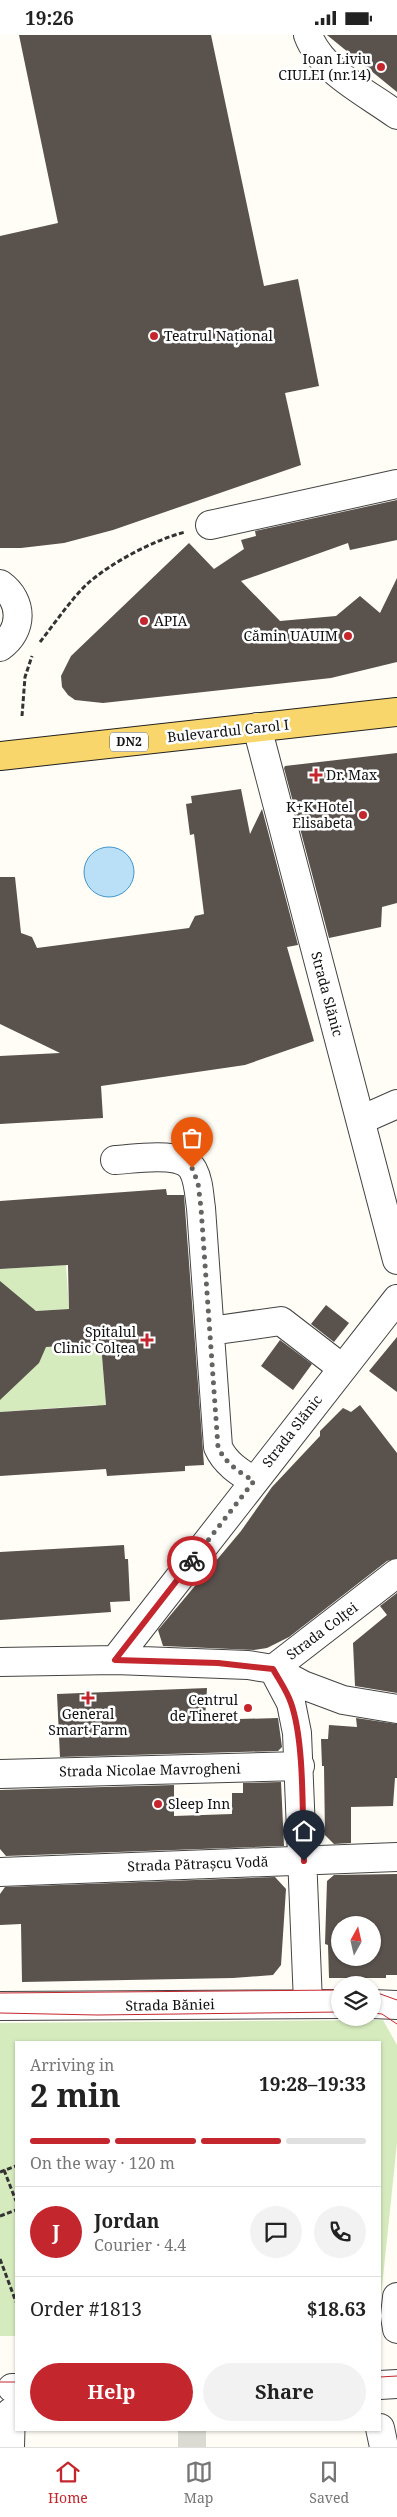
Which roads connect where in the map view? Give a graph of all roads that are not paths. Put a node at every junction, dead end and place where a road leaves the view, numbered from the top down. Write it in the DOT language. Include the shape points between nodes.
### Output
graph roads {
  1 [pos="308,35"];
  2 [pos="397,115"];
  3 [pos="397,484"];
  4 [pos="210,525"];
  5 [pos="0,584"];
  6 [pos="0,647"];
  7 [pos="397,712"];
  8 [pos="257,727"];
  9 [pos="0,756"];
  10 [pos="397,1104"];
  11 [pos="361,1120"];
  12 [pos="115,1160"];
  13 [pos="397,1260"];
  14 [pos="397,1299"];
  15 [pos="210,1331"];
  16 [pos="342,1368"];
  17 [pos="254,1481"];
  18 [pos="397,1573"];
  19 [pos="115,1660"];
  20 [pos="0,1662"];
  21 [pos="273,1669"];
  22 [pos="397,1709"];
  23 [pos="300,1766"];
  24 [pos="0,1774"];
  25 [pos="397,1857"];
  26 [pos="304,1861"];
  27 [pos="0,1871"];
  28 [pos="308,2003"];
  29 [pos="331,2003"];
  30 [pos="0,2006"];
  31 [pos="397,2384"];
  32 [pos="381,2385"];
  33 [pos="13,2396"];
  34 [pos="381,2431"];
  35 [pos="10,2447"];
  36 [pos="384,2447"];
  1 -- 2 [label="street" via="333,69"];
  3 -- 4 [label="street"];
  5 -- 6 [label="street" via="14,599 18,621 14,633"];
  7 -- 8 [label="main road, Bulevardul Carol I / DN2"];
  8 -- 9 [label="main road, Bulevardul Carol I / DN2"];
  8 -- 11 [label="street, Strada Slănic"];
  10 -- 11 [label="street"];
  11 -- 13 [label="street, Strada Slănic"];
  12 -- 15 [label="street" via="172,1157 192,1168 198,1183 201,1208"];
  14 -- 16 [label="street, Strada Slănic"];
  15 -- 16 [label="street" via="281,1321"];
  15 -- 17 [label="street" via="218,1447 235,1469"];
  16 -- 17 [label="street, Strada Slănic"];
  17 -- 19 [label="street, Strada Slănic"];
  18 -- 21 [label="street, Strada Colței"];
  19 -- 20 [label="street, Strada Colței"];
  19 -- 21 [label="street, Strada Colței" via="218,1663"];
  21 -- 22 [label="street" via="330,1696"];
  21 -- 23 [label="street" via="295,1716"];
  23 -- 24 [label="street, Strada Nicolae Mavrogheni"];
  23 -- 26 [label="street"];
  25 -- 26 [label="street, Strada Pătrașcu Vodă"];
  26 -- 27 [label="street, Strada Pătrașcu Vodă"];
  26 -- 28 [label="street"];
  28 -- 29 [label="street, Strada Băniei"];
  28 -- 30 [label="street, Strada Băniei"];
  31 -- 32 [label="street"];
  33 -- 35 [label="street"];
  34 -- 36 [label="street"];
}
